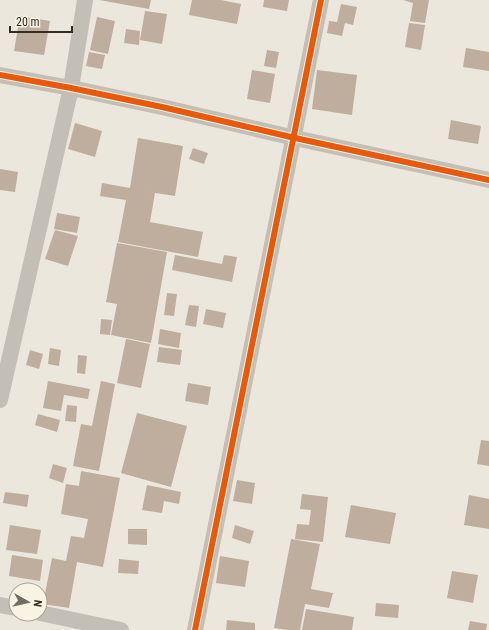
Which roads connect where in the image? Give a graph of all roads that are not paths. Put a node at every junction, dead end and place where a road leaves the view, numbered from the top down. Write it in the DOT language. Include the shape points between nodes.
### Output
graph roads {
  1 [pos="85,0"];
  2 [pos="322,0"];
  3 [pos="0,75"];
  4 [pos="71,88"];
  5 [pos="295,138"];
  6 [pos="489,180"];
  7 [pos="0,400"];
  8 [pos="48,615"];
  9 [pos="121,630"];
  10 [pos="195,630"];
  1 -- 4 [label="street"];
  2 -- 5 [label="street"];
  3 -- 4 [label="street"];
  4 -- 5 [label="street"];
  4 -- 7 [label="street"];
  5 -- 6 [label="street"];
  5 -- 10 [label="street"];
  8 -- 9 [label="street"];
}
